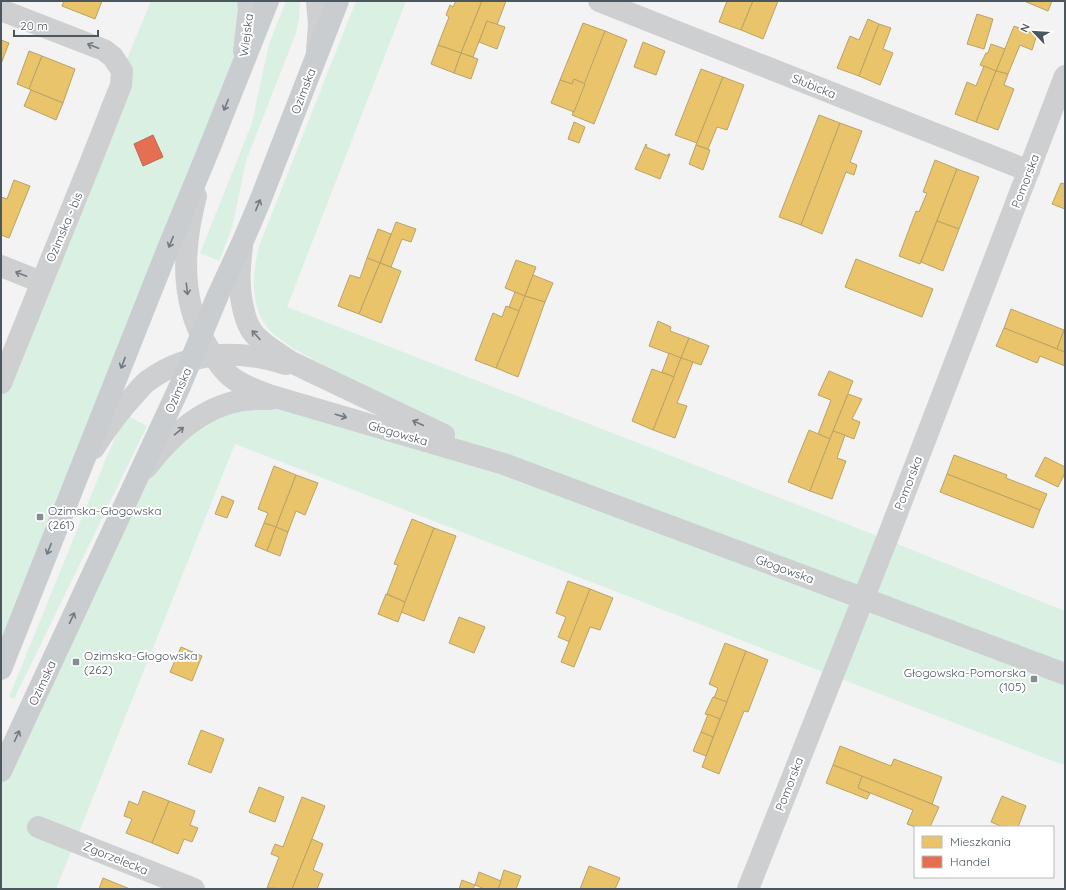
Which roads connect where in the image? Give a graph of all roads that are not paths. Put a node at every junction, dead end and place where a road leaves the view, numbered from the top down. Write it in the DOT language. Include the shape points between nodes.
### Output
graph roads {
  1 [pos="248,1"];
  2 [pos="268,1"];
  3 [pos="317,1"];
  4 [pos="338,1"];
  5 [pos="599,1"];
  6 [pos="1,10"];
  7 [pos="317,54"];
  8 [pos="241,69"];
  9 [pos="1065,76"];
  10 [pos="217,128"];
  11 [pos="1029,171"];
  12 [pos="244,241"];
  13 [pos="1,266"];
  14 [pos="41,282"];
  15 [pos="201,336"];
  16 [pos="213,356"];
  17 [pos="192,360"];
  18 [pos="330,380"];
  19 [pos="1,383"];
  20 [pos="292,402"];
  21 [pos="504,464"];
  22 [pos="79,474"];
  23 [pos="135,482"];
  24 [pos="863,598"];
  25 [pos="1,669"];
  26 [pos="1065,674"];
  27 [pos="1,771"];
  28 [pos="38,827"];
  29 [pos="194,889"];
  30 [pos="748,889"];
  1 -- 8 [label="street, Wiejska" via="248,26"];
  2 -- 8 [label="main road"];
  3 -- 7 [label="street"];
  4 -- 7 [label="main road, Ozimska"];
  5 -- 11 [label="street, Słubicka"];
  14 -- 6 [label="street, Ozimska - bis, one-way" via="121,85 122,71 113,57 104,50"];
  12 -- 7 [label="main road, Ozimska, one-way"];
  8 -- 10 [label="main road, one-way"];
  9 -- 11 [label="street, Pomorska"];
  10 -- 15 [label="street, one-way" via="193,208 185,258 189,302"];
  10 -- 22 [label="main road, one-way"];
  11 -- 24 [label="street, Pomorska"];
  12 -- 15 [label="main road, Ozimska"];
  18 -- 12 [label="street, Głogowska, one-way" via="274,351 249,327 238,279"];
  14 -- 13 [label="street, one-way"];
  14 -- 19 [label="street, Ozimska - bis"];
  15 -- 16 [label="street"];
  15 -- 17 [label="main road, Ozimska"];
  16 -- 17 [label="street"];
  16 -- 18 [label="street, Głogowska" via="230,354 280,362"];
  16 -- 20 [label="street, Głogowska" via="230,376 240,383"];
  17 -- 22 [label="street" via="166,369 148,380 110,424"];
  17 -- 23 [label="main road, Ozimska"];
  21 -- 18 [label="street, Głogowska, one-way"];
  20 -- 21 [label="street, Głogowska, one-way"];
  23 -- 20 [label="street, Głogowska, one-way" via="170,439 192,421 217,407 267,398"];
  21 -- 24 [label="street, Głogowska"];
  22 -- 25 [label="main road, one-way"];
  27 -- 23 [label="main road, Ozimska, one-way"];
  24 -- 26 [label="street, Głogowska"];
  24 -- 30 [label="street, Pomorska"];
  28 -- 29 [label="street, Zgorzelecka"];
}
